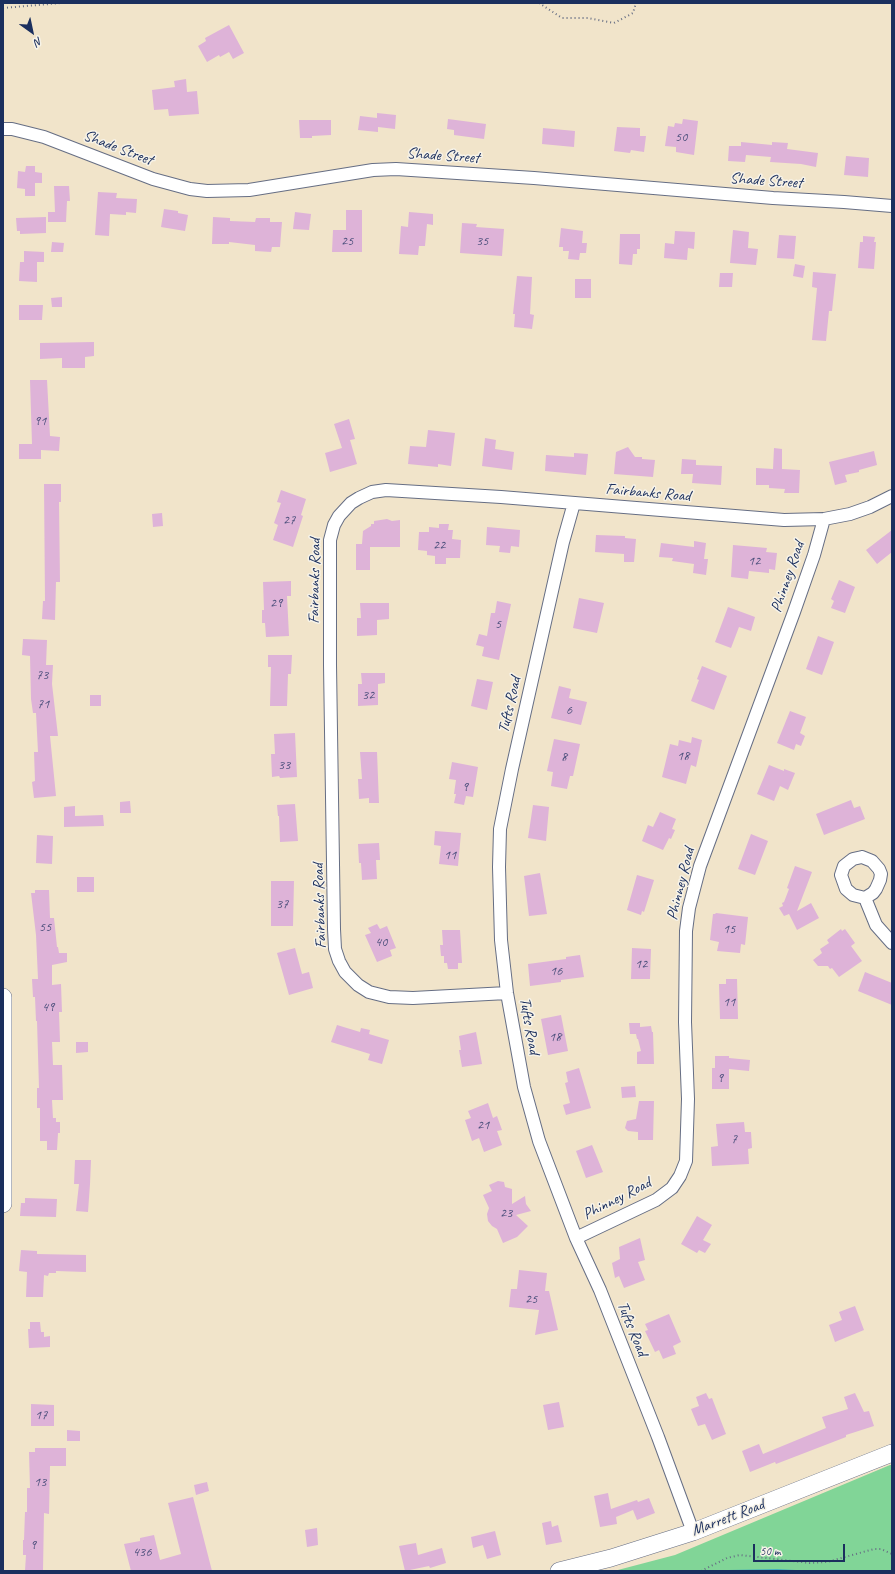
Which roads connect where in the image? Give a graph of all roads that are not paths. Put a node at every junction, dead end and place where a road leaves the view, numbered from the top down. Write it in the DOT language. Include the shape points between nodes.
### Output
graph roads {
  1 [pos="3,129"];
  2 [pos="892,206"];
  3 [pos="892,496"];
  4 [pos="574,503"];
  5 [pos="824,520"];
  6 [pos="865,898"];
  7 [pos="892,943"];
  8 [pos="507,993"];
  9 [pos="3,997"];
  10 [pos="3,1128"];
  11 [pos="3,1204"];
  12 [pos="576,1238"];
  13 [pos="892,1453"];
  14 [pos="693,1532"];
  15 [pos="559,1571"];
  1 -- 2 [label="street, Shade Street" via="44,137 153,179 207,191 250,190 396,168"];
  3 -- 5 [label="street, Fairbanks Road" via="870,507"];
  4 -- 5 [label="street, Fairbanks Road" via="762,518"];
  4 -- 8 [label="street, Tufts Road" via="563,542 500,829 501,940"];
  4 -- 8 [label="street, Fairbanks Road" via="418,491 379,491 351,503 334,525 330,540 334,929 335,949 339,961 345,972 358,985 369,992 389,997"];
  5 -- 12 [label="street, Phinney Road" via="799,597 700,866 689,908 686,931 686,1161 672,1188 656,1200"];
  6 -- 7 [label="street" via="876,925"];
  8 -- 12 [label="street, Tufts Road" via="532,1119"];
  9 -- 10 [label="main road"];
  10 -- 11 [label="main road"];
  12 -- 14 [label="street, Tufts Road" via="600,1290"];
  13 -- 14 [label="main road, Marrett Road"];
  14 -- 15 [label="main road, Marrett Road" via="611,1558"];
}
